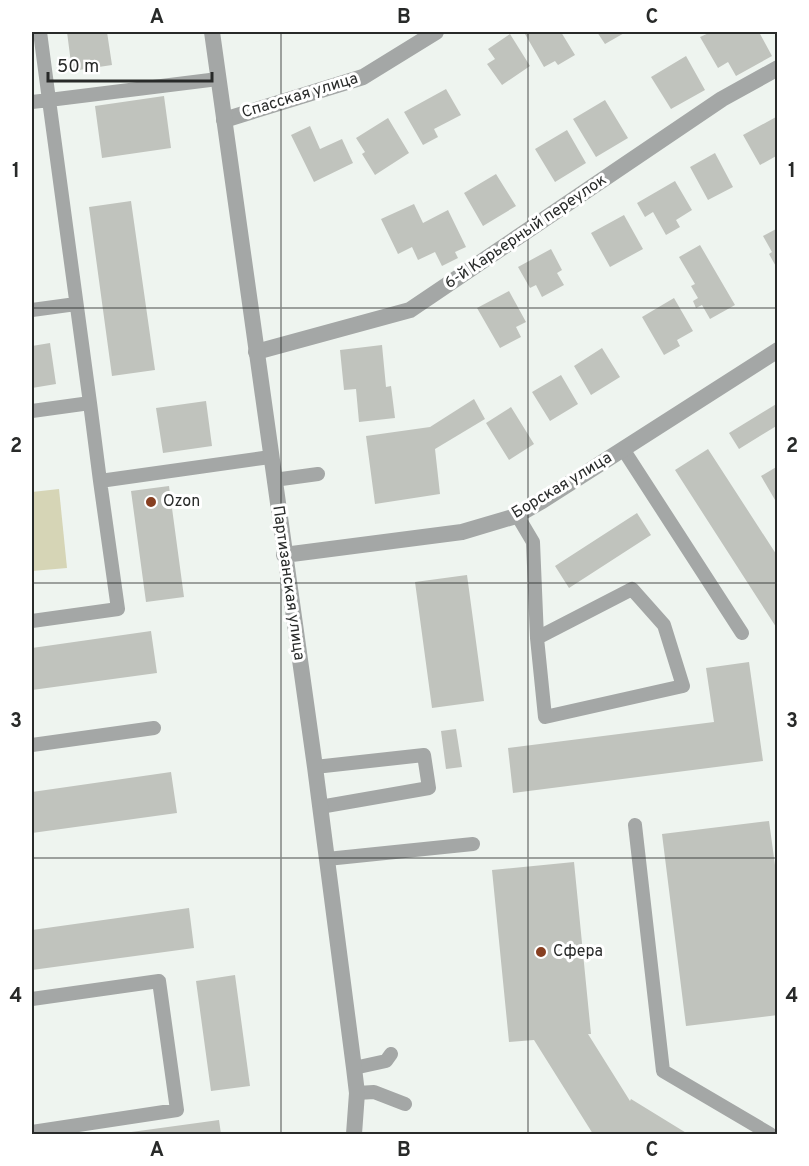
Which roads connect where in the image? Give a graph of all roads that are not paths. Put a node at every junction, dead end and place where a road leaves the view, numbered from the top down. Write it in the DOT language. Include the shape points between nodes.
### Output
graph roads {
  1 [pos="40,32"];
  2 [pos="212,32"];
  3 [pos="436,32"];
  4 [pos="777,68"];
  5 [pos="218,79"];
  6 [pos="49,100"];
  7 [pos="32,102"];
  8 [pos="224,120"];
  9 [pos="76,304"];
  10 [pos="32,310"];
  11 [pos="777,350"];
  12 [pos="256,352"];
  13 [pos="90,403"];
  14 [pos="32,411"];
  15 [pos="623,450"];
  16 [pos="270,457"];
  17 [pos="318,474"];
  18 [pos="274,480"];
  19 [pos="100,481"];
  20 [pos="517,515"];
  21 [pos="284,555"];
  22 [pos="32,621"];
  23 [pos="742,633"];
  24 [pos="537,638"];
  25 [pos="154,728"];
  26 [pos="32,746"];
  27 [pos="315,767"];
  28 [pos="320,807"];
  29 [pos="635,825"];
  30 [pos="473,844"];
  31 [pos="327,860"];
  32 [pos="32,999"];
  33 [pos="391,1054"];
  34 [pos="354,1068"];
  35 [pos="357,1093"];
  36 [pos="405,1104"];
  37 [pos="32,1131"];
  38 [pos="354,1134"];
  39 [pos="770,1134"];
  1 -- 6 [label="lane"];
  2 -- 5 [label="street, Партизанская улица"];
  3 -- 8 [label="street, Спасская улица" via="363,78"];
  4 -- 12 [label="street, 6-й Карьерный переулок" via="722,99 410,310"];
  5 -- 6 [label="lane"];
  5 -- 8 [label="street, Партизанская улица"];
  6 -- 7 [label="lane"];
  6 -- 9 [label="lane"];
  8 -- 12 [label="street, Партизанская улица"];
  9 -- 10 [label="lane"];
  9 -- 13 [label="lane"];
  11 -- 15 [label="street, Борская улица"];
  12 -- 16 [label="street, Партизанская улица"];
  13 -- 14 [label="lane"];
  13 -- 19 [label="lane"];
  15 -- 20 [label="street, Борская улица"];
  15 -- 23 [label="lane"];
  16 -- 18 [label="street, Партизанская улица"];
  16 -- 19 [label="lane"];
  17 -- 18 [label="lane"];
  18 -- 21 [label="street, Партизанская улица"];
  19 -- 22 [label="lane" via="118,609"];
  20 -- 21 [label="street, Борская улица" via="437,536"];
  20 -- 24 [label="lane" via="533,542"];
  21 -- 27 [label="street, Партизанская улица"];
  24 -- 24 [label="lane" via="545,717 683,686 664,625 632,588"];
  25 -- 26 [label="lane"];
  27 -- 28 [label="street, Партизанская улица"];
  27 -- 28 [label="lane" via="424,755 429,788"];
  28 -- 31 [label="street, Партизанская улица"];
  29 -- 39 [label="lane" via="663,1071"];
  30 -- 31 [label="lane"];
  31 -- 34 [label="street, Партизанская улица"];
  32 -- 37 [label="lane" via="159,981 177,1110"];
  33 -- 34 [label="lane" via="386,1061"];
  34 -- 35 [label="street, Партизанская улица"];
  35 -- 36 [label="lane" via="374,1092"];
  35 -- 38 [label="street, Партизанская улица"];
}
